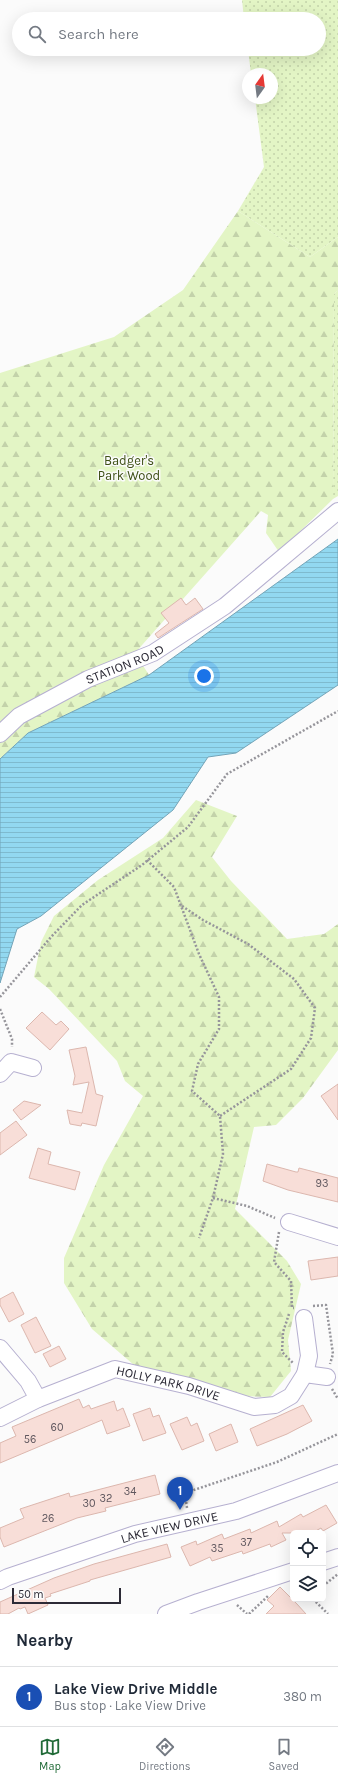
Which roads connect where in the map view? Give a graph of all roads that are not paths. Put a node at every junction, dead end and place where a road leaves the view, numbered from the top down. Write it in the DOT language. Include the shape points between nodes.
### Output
graph roads {
  1 [pos="338,511"];
  2 [pos="0,734"];
  3 [pos="33,1068"];
  4 [pos="0,1074"];
  5 [pos="285,1221"];
  6 [pos="338,1237"];
  7 [pos="302,1313"];
  8 [pos="0,1348"];
  9 [pos="305,1374"];
  10 [pos="327,1377"];
  11 [pos="38,1399"];
  12 [pos="0,1418"];
  13 [pos="338,1473"];
  14 [pos="338,1557"];
  15 [pos="326,1561"];
  16 [pos="290,1572"];
  17 [pos="0,1581"];
  18 [pos="166,1614"];
  1 -- 2 [label="street, STATION ROAD" via="225,606 153,653 88,680 19,716"];
  3 -- 4 [label="street" via="11,1062"];
  5 -- 6 [label="street"];
  7 -- 9 [label="street, HOLLY PARK DRIVE" via="309,1356"];
  8 -- 11 [label="street" via="28,1381"];
  9 -- 10 [label="street"];
  9 -- 11 [label="street, HOLLY PARK DRIVE" via="291,1396 275,1405 254,1407 189,1386 115,1369"];
  11 -- 12 [label="street, HOLLY PARK DRIVE"];
  13 -- 17 [label="street, LAKE VIEW DRIVE" via="236,1511 135,1534"];
  14 -- 15 [label="street"];
  16 -- 18 [label="street"];
}
